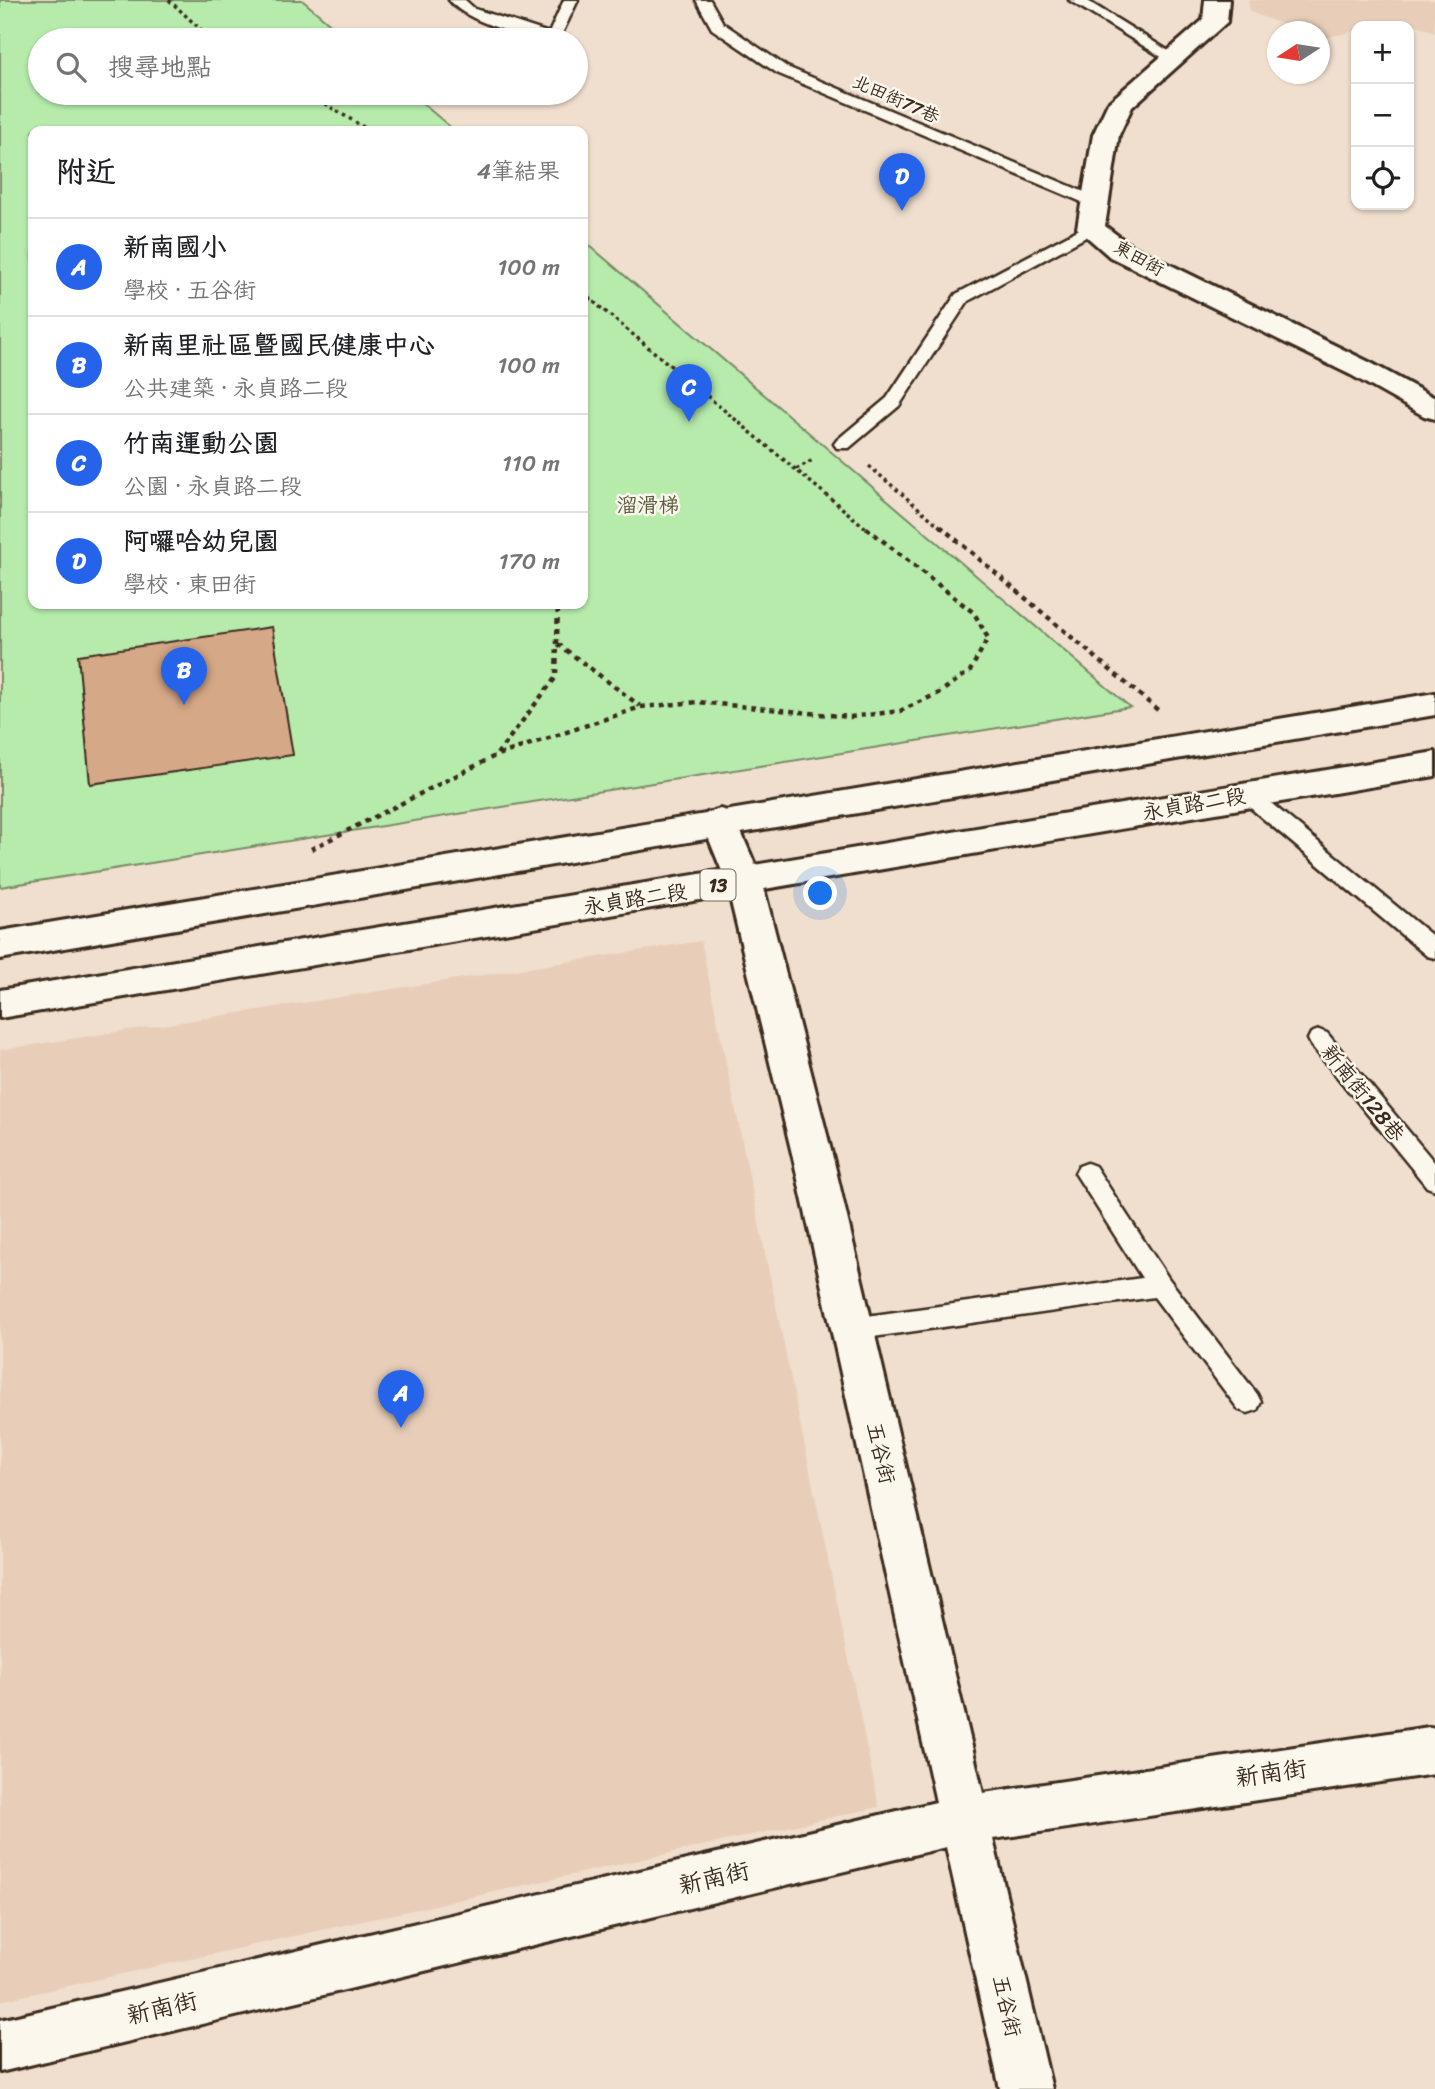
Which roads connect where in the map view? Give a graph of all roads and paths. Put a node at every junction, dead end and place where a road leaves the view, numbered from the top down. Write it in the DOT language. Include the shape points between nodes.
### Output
graph roads {
  1 [pos="169,0"];
  2 [pos="456,0"];
  3 [pos="571,0"];
  4 [pos="704,0"];
  5 [pos="1076,0"];
  6 [pos="1217,0"];
  7 [pos="199,28"];
  8 [pos="519,28"];
  9 [pos="558,28"];
  10 [pos="1173,58"];
  11 [pos="327,105"];
  12 [pos="362,126"];
  13 [pos="1093,215"];
  14 [pos="588,297"];
  15 [pos="1435,410"];
  16 [pos="843,444"];
  17 [pos="558,609"];
  18 [pos="558,644"];
  19 [pos="1435,704"];
  20 [pos="641,707"];
  21 [pos="1219,740"];
  22 [pos="495,756"];
  23 [pos="1435,764"];
  24 [pos="1248,795"];
  25 [pos="720,822"];
  26 [pos="300,854"];
  27 [pos="744,881"];
  28 [pos="0,945"];
  29 [pos="1435,950"];
  30 [pos="0,1004"];
  31 [pos="1319,1039"];
  32 [pos="1087,1174"];
  33 [pos="1435,1180"];
  34 [pos="1160,1286"];
  35 [pos="852,1329"];
  36 [pos="1248,1402"];
  37 [pos="1435,1751"];
  38 [pos="965,1819"];
  39 [pos="0,2046"];
  40 [pos="1026,2089"];
  1 -- 7 [label="path"];
  2 -- 8 [label="lane" via="470,12"];
  3 -- 9 [label="lane"];
  4 -- 13 [label="lane, 北田街77巷" via="717,26 782,70"];
  5 -- 10 [label="lane"];
  6 -- 10 [label="street" via="1215,22"];
  10 -- 13 [label="street" via="1121,103 1106,135"];
  11 -- 12 [label="path"];
  13 -- 15 [label="street, 東田街" via="1120,251"];
  13 -- 16 [label="lane" via="962,298 893,402"];
  14 -- 20 [label="path" via="974,613 988,638 970,671 939,693 900,710 850,717 698,702"];
  16 -- 21 [label="path" via="1170,720"];
  17 -- 18 [label="path"];
  18 -- 20 [label="path"];
  18 -- 22 [label="path" via="556,677"];
  19 -- 21 [label="street"];
  20 -- 22 [label="path"];
  21 -- 24 [label="street"];
  21 -- 25 [label="street"];
  22 -- 26 [label="path"];
  23 -- 24 [label="street, 永貞路二段 / 13"];
  24 -- 27 [label="street, 永貞路二段 / 13"];
  24 -- 29 [label="lane"];
  25 -- 27 [label="street, 五谷街"];
  25 -- 28 [label="street"];
  27 -- 30 [label="street, 永貞路二段 / 13"];
  27 -- 35 [label="street, 五谷街"];
  31 -- 33 [label="lane, 新南街128巷"];
  32 -- 34 [label="lane"];
  34 -- 35 [label="lane"];
  34 -- 36 [label="lane"];
  35 -- 38 [label="street, 五谷街"];
  37 -- 38 [label="street, 新南街"];
  38 -- 39 [label="street, 新南街"];
  38 -- 40 [label="street, 五谷街"];
}
